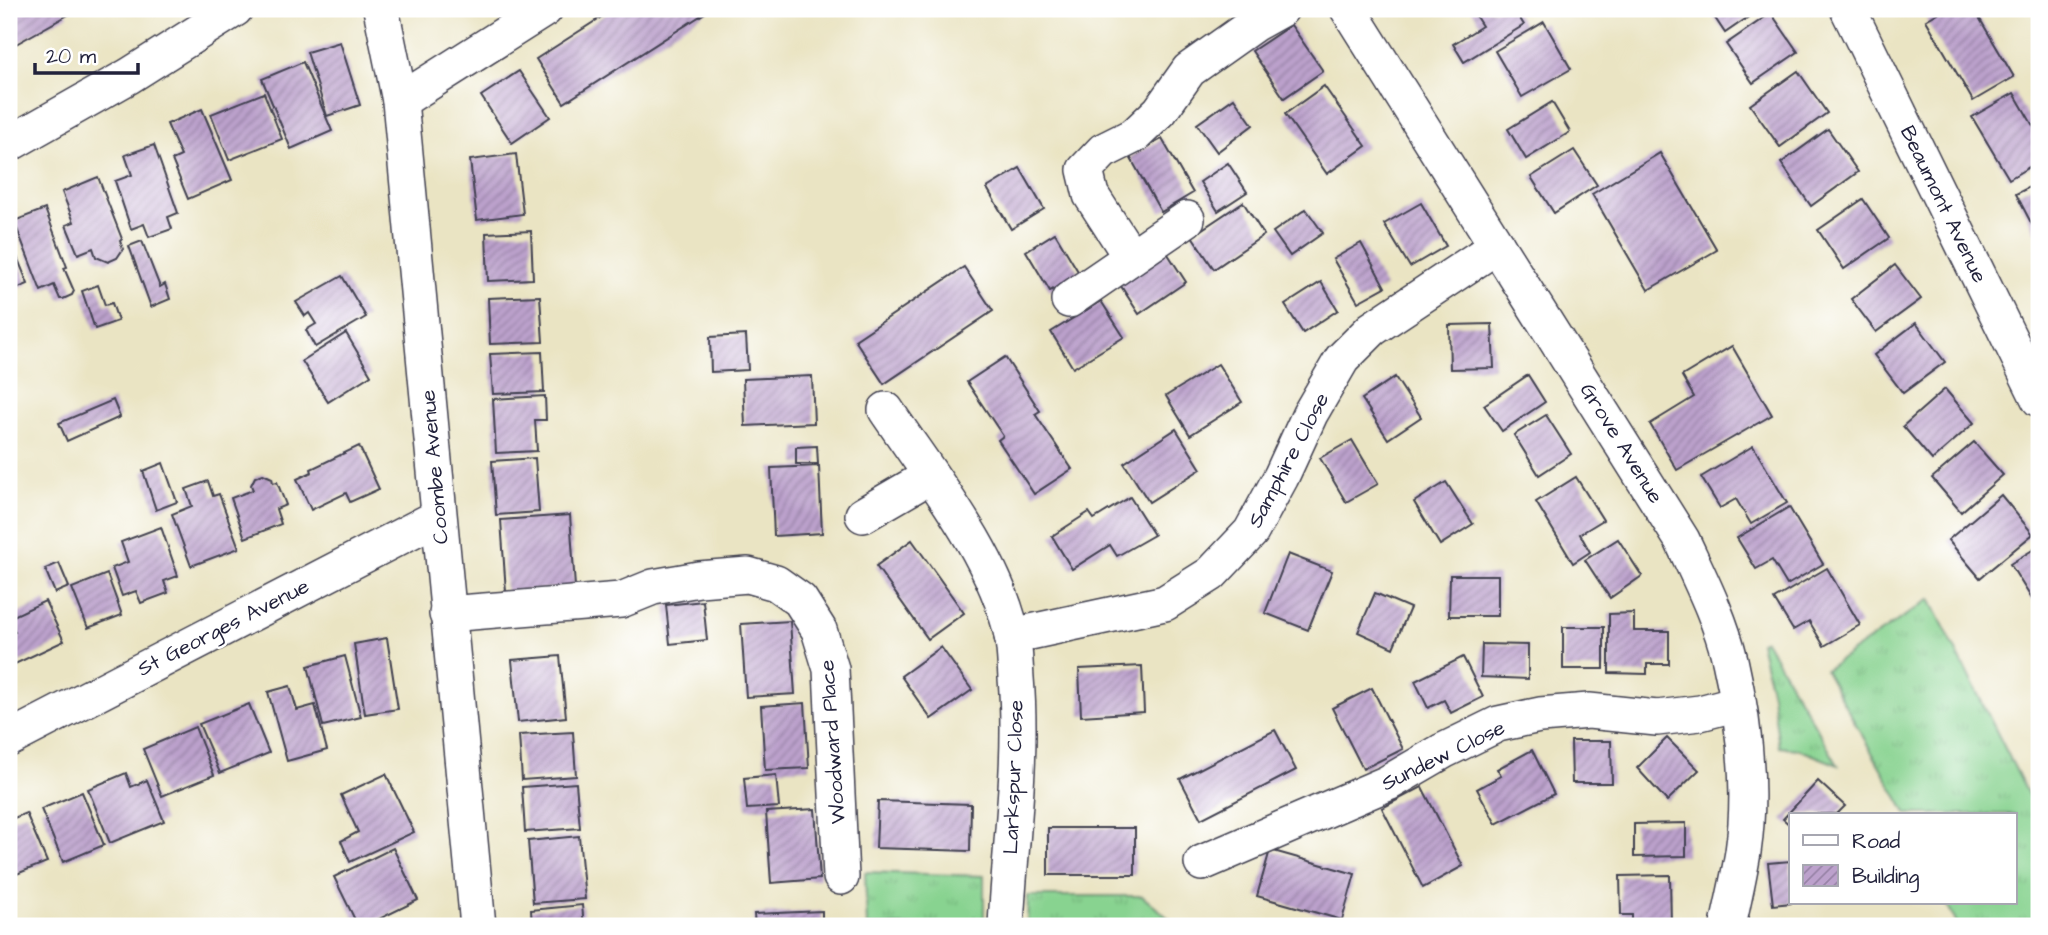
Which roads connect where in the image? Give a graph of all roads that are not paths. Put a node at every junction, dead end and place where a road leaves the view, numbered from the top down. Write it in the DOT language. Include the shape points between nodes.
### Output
graph roads {
  1 [pos="235,9"];
  2 [pos="381,9"];
  3 [pos="545,9"];
  4 [pos="1281,9"];
  5 [pos="1348,9"];
  6 [pos="1848,9"];
  7 [pos="400,102"];
  8 [pos="9,144"];
  9 [pos="1187,219"];
  10 [pos="1497,246"];
  11 [pos="1131,257"];
  12 [pos="1069,300"];
  13 [pos="2039,399"];
  14 [pos="886,410"];
  15 [pos="930,475"];
  16 [pos="863,515"];
  17 [pos="438,517"];
  18 [pos="447,614"];
  19 [pos="1012,636"];
  20 [pos="1738,703"];
  21 [pos="9,739"];
  22 [pos="1202,863"];
  23 [pos="841,877"];
  24 [pos="478,926"];
  25 [pos="1006,926"];
  26 [pos="1728,926"];
  1 -- 8 [label="street"];
  2 -- 7 [label="street, Coombe Avenue"];
  3 -- 7 [label="street"];
  4 -- 11 [label="street" via="1189,70 1160,111 1085,170 1091,195"];
  5 -- 10 [label="street, Grove Avenue"];
  6 -- 13 [label="street, Beaumont Avenue"];
  7 -- 17 [label="street, Coombe Avenue"];
  9 -- 11 [label="street"];
  10 -- 19 [label="street, Samphire Close" via="1372,329 1342,359 1251,532 1211,574 1165,603"];
  10 -- 20 [label="street, Grove Avenue" via="1682,540 1715,613"];
  11 -- 12 [label="street"];
  14 -- 15 [label="street, Larkspur Close"];
  15 -- 16 [label="street"];
  15 -- 19 [label="street, Larkspur Close" via="978,549"];
  17 -- 18 [label="street, Coombe Avenue"];
  17 -- 21 [label="street, St Georges Avenue"];
  18 -- 23 [label="street, Woodward Place" via="621,600 653,587 711,578 748,575 775,583 800,600 819,630 831,669"];
  18 -- 24 [label="street, Coombe Avenue"];
  19 -- 25 [label="street, Larkspur Close" via="1019,713"];
  20 -- 22 [label="street, Sundew Close" via="1657,718 1589,711 1498,724 1388,783"];
  20 -- 26 [label="street, Grove Avenue" via="1747,800 1743,851"];
}
